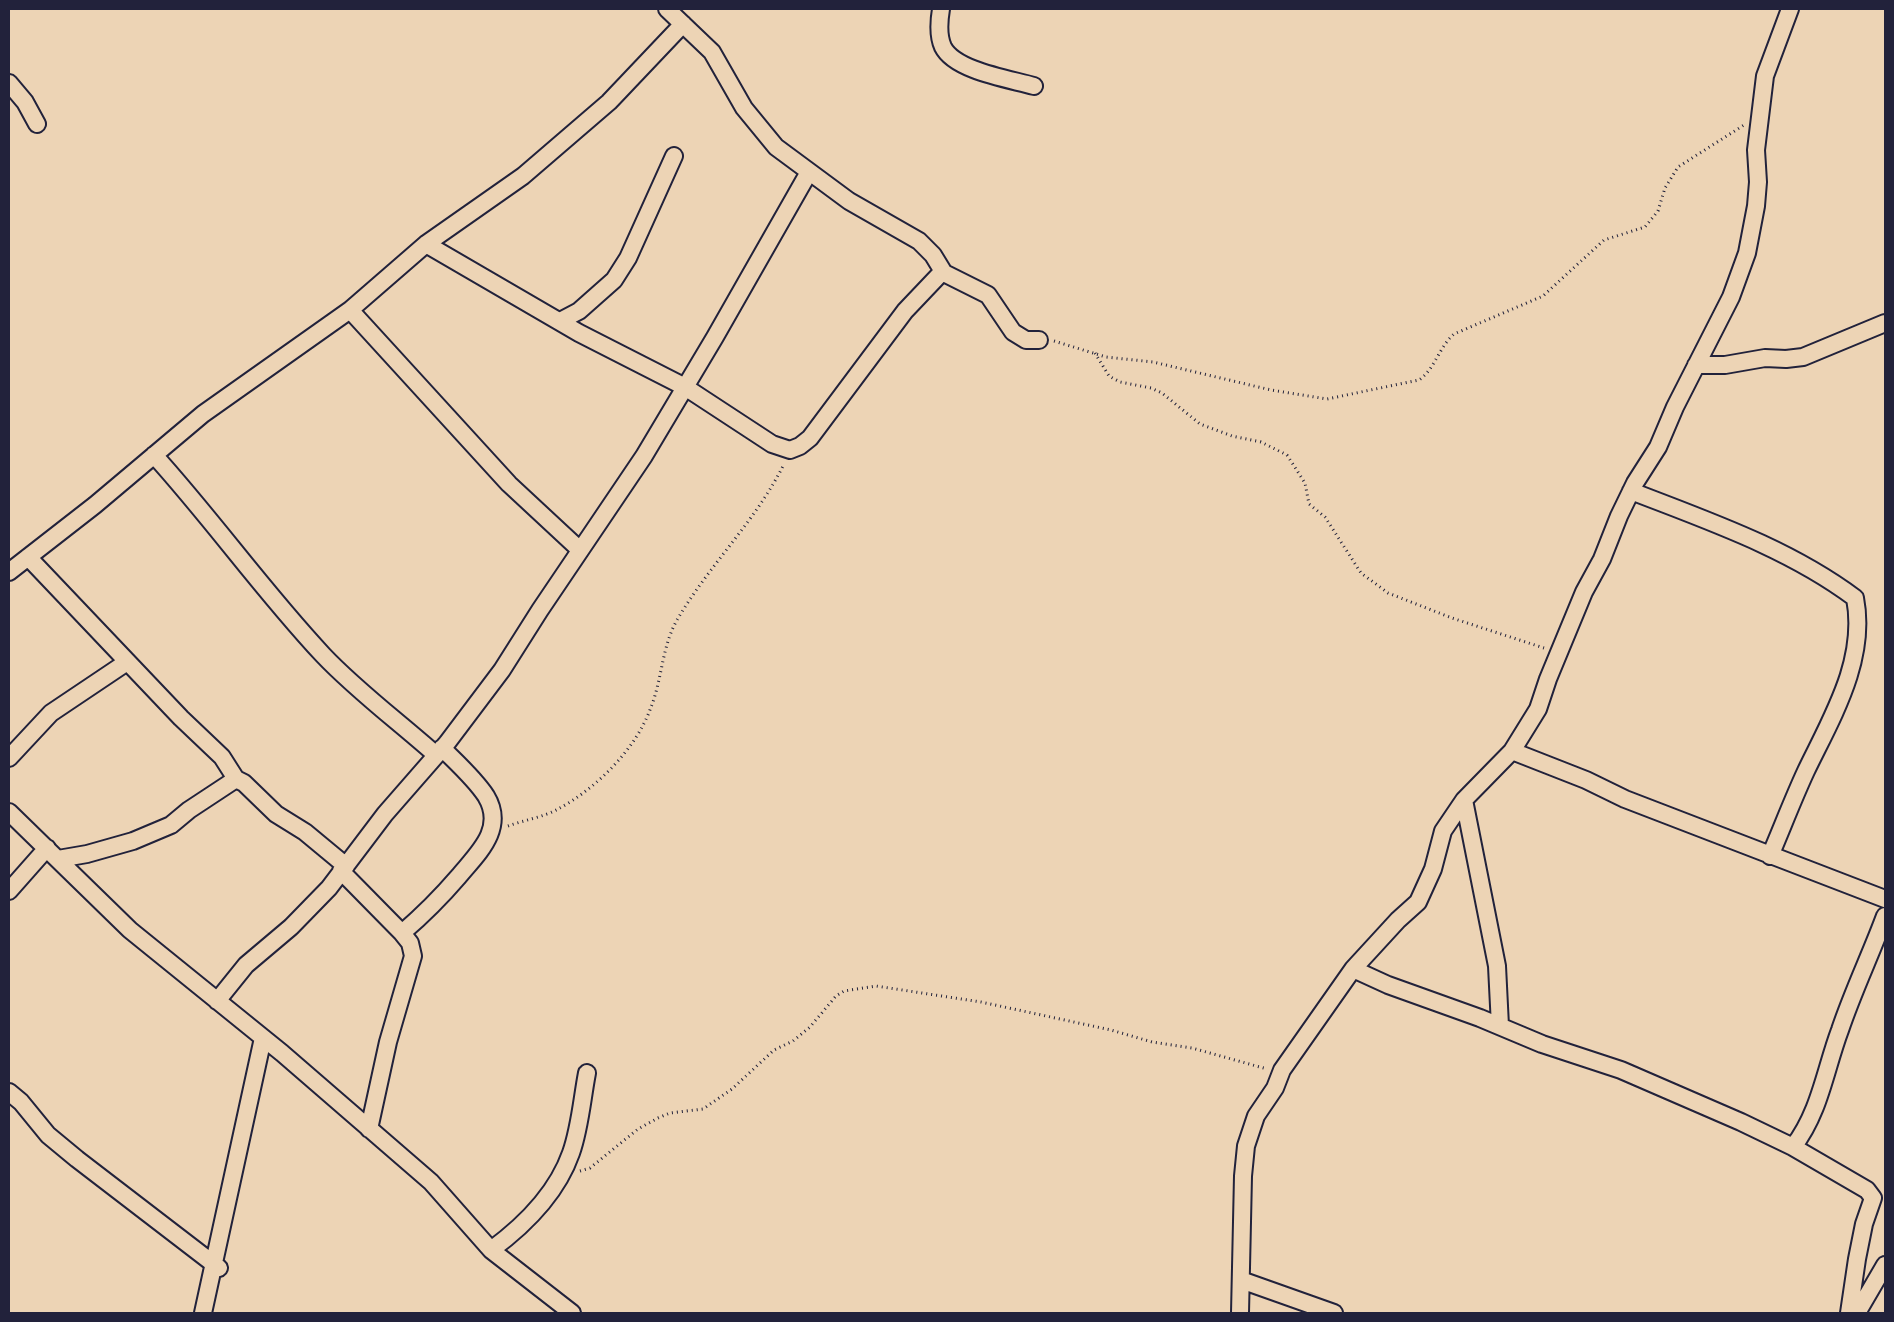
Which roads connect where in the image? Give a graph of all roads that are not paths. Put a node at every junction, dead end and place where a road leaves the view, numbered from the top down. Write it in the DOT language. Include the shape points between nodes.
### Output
graph roads {
  1 [pos="667,9"];
  2 [pos="941,9"];
  3 [pos="1790,9"];
  4 [pos="683,24"];
  5 [pos="9,82"];
  6 [pos="1034,86"];
  7 [pos="37,124"];
  8 [pos="674,156"];
  9 [pos="809,172"];
  10 [pos="426,244"];
  11 [pos="943,271"];
  12 [pos="350,310"];
  13 [pos="560,321"];
  14 [pos="1885,323"];
  15 [pos="1039,340"];
  16 [pos="1696,365"];
  17 [pos="685,387"];
  18 [pos="154,455"];
  19 [pos="1631,491"];
  20 [pos="580,550"];
  21 [pos="28,557"];
  22 [pos="9,572"];
  23 [pos="127,662"];
  24 [pos="1512,751"];
  25 [pos="439,752"];
  26 [pos="9,758"];
  27 [pos="236,780"];
  28 [pos="1464,800"];
  29 [pos="9,812"];
  30 [pos="52,853"];
  31 [pos="1770,856"];
  32 [pos="344,869"];
  33 [pos="9,891"];
  34 [pos="1885,899"];
  35 [pos="1885,916"];
  36 [pos="402,933"];
  37 [pos="1353,969"];
  38 [pos="217,1001"];
  39 [pos="1500,1026"];
  40 [pos="263,1038"];
  41 [pos="587,1073"];
  42 [pos="9,1092"];
  43 [pos="369,1129"];
  44 [pos="1794,1147"];
  45 [pos="492,1250"];
  46 [pos="1885,1265"];
  47 [pos="217,1267"];
  48 [pos="1241,1280"];
  49 [pos="203,1313"];
  50 [pos="572,1313"];
  51 [pos="1240,1313"];
  52 [pos="1334,1313"];
  53 [pos="1849,1313"];
  54 [pos="1857,1313"];
  1 -- 4 [label="street"];
  2 -- 6 [label="street" via="939,25 943,46 953,60"];
  3 -- 16 [label="street" via="1765,76 1756,150 1756,206 1747,253 1731,297"];
  4 -- 9 [label="street" via="712,52 744,108 776,147"];
  4 -- 10 [label="street" via="578,131 523,176"];
  5 -- 7 [label="street"];
  8 -- 13 [label="street" via="628,258 614,280 580,311"];
  9 -- 11 [label="street" via="849,201 919,241"];
  9 -- 17 [label="street"];
  10 -- 12 [label="street"];
  10 -- 13 [label="street"];
  11 -- 15 [label="street" via="952,279 988,295 1014,332 1026,340"];
  11 -- 17 [label="street" via="900,318 810,438 800,446 790,450 772,444"];
  12 -- 18 [label="street" via="203,414"];
  12 -- 20 [label="street" via="510,484"];
  13 -- 17 [label="street"];
  14 -- 16 [label="street" via="1803,357"];
  16 -- 19 [label="street" via="1658,447"];
  17 -- 20 [label="street" via="644,456"];
  18 -- 21 [label="street"];
  18 -- 25 [label="street" via="324,656"];
  19 -- 24 [label="street" via="1584,592 1538,709"];
  19 -- 31 [label="street" via="1777,550 1855,598 1857,643 1845,689"];
  20 -- 25 [label="street" via="502,670"];
  21 -- 22 [label="street"];
  21 -- 23 [label="street"];
  23 -- 26 [label="street" via="51,713"];
  23 -- 27 [label="street" via="222,757"];
  24 -- 28 [label="street"];
  24 -- 31 [label="street"];
  25 -- 32 [label="street" via="385,814"];
  25 -- 36 [label="street" via="487,797 492,815 491,831 483,850 439,900"];
  27 -- 30 [label="street" via="171,825 133,841 87,854"];
  27 -- 32 [label="street" via="244,783 276,814 305,832"];
  28 -- 37 [label="street" via="1443,831 1433,869 1418,902"];
  28 -- 39 [label="street" via="1496,966"];
  29 -- 30 [label="street"];
  30 -- 33 [label="street"];
  30 -- 38 [label="street" via="130,930"];
  31 -- 34 [label="street"];
  32 -- 36 [label="street"];
  32 -- 38 [label="street" via="291,928 246,965"];
  35 -- 44 [label="street" via="1832,1050 1817,1106 1807,1129"];
  36 -- 43 [label="street" via="410,943 413,956 388,1042"];
  37 -- 39 [label="street"];
  37 -- 48 [label="street" via="1282,1070 1275,1088 1256,1116 1246,1146 1243,1176"];
  38 -- 40 [label="street"];
  39 -- 44 [label="street" via="1542,1044 1621,1070"];
  40 -- 43 [label="street"];
  40 -- 47 [label="street"];
  41 -- 45 [label="street" via="572,1151 554,1188 515,1232"];
  42 -- 47 [label="street" via="22,1102 48,1135 76,1159"];
  43 -- 45 [label="street" via="431,1182"];
  44 -- 53 [label="street" via="1872,1194 1856,1259"];
  45 -- 50 [label="street"];
  46 -- 54 [label="street"];
  47 -- 49 [label="street"];
  48 -- 51 [label="street"];
  48 -- 52 [label="street"];
}
